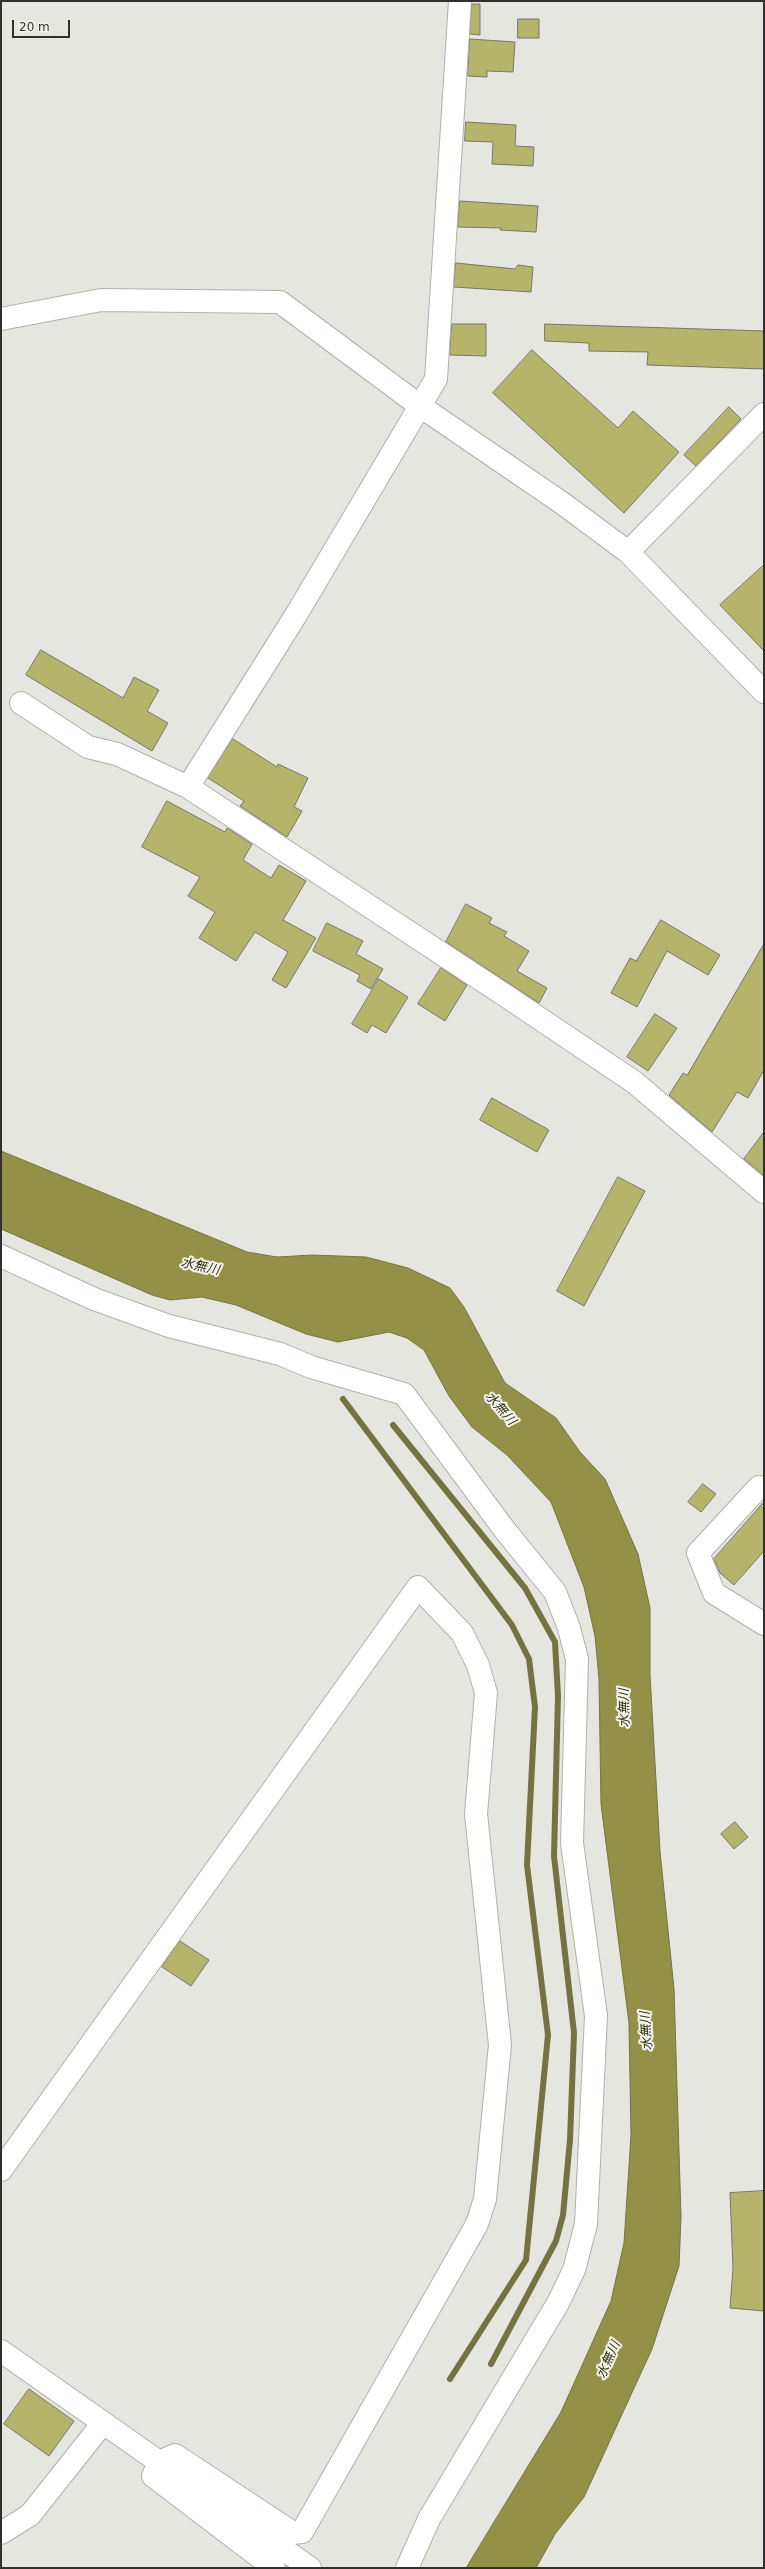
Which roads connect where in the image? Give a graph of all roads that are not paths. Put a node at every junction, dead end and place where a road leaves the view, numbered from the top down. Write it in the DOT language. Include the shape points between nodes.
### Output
graph roads {
  1 [pos="460,1"];
  2 [pos="1,319"];
  3 [pos="420,406"];
  4 [pos="764,414"];
  5 [pos="628,552"];
  6 [pos="764,692"];
  7 [pos="21,703"];
  8 [pos="188,787"];
  9 [pos="764,1192"];
  10 [pos="1,1256"];
  11 [pos="759,1487"];
  12 [pos="764,1624"];
  13 [pos="1,2170"];
  14 [pos="1,2351"];
  15 [pos="103,2423"];
  16 [pos="159,2462"];
  17 [pos="1,2533"];
  18 [pos="302,2562"];
  19 [pos="274,2568"];
  20 [pos="407,2568"];
  1 -- 3 [label="street" via="436,379"];
  2 -- 3 [label="street" via="101,300 280,302"];
  3 -- 5 [label="street" via="562,503"];
  3 -- 8 [label="street" via="296,615"];
  4 -- 5 [label="street"];
  5 -- 6 [label="street"];
  7 -- 8 [label="street" via="88,747 117,754"];
  8 -- 9 [label="street" via="634,1082"];
  10 -- 20 [label="street" via="94,1299 169,1326 280,1354 311,1367 404,1394 504,1529 555,1592 569,1628 577,1659 572,1843 596,2016 586,2224 574,2270 558,2302 429,2519"];
  11 -- 12 [label="street" via="698,1553 714,1593"];
  13 -- 16 [label="street" via="418,1587 462,1633 478,1665 486,1693 476,1814 500,2045 485,2199 477,2224 302,2532 293,2533 175,2455"];
  14 -- 15 [label="street"];
  15 -- 16 [label="street"];
  15 -- 17 [label="street" via="30,2514"];
  16 -- 18 [label="street"];
  16 -- 19 [label="street" via="153,2476"];
}
